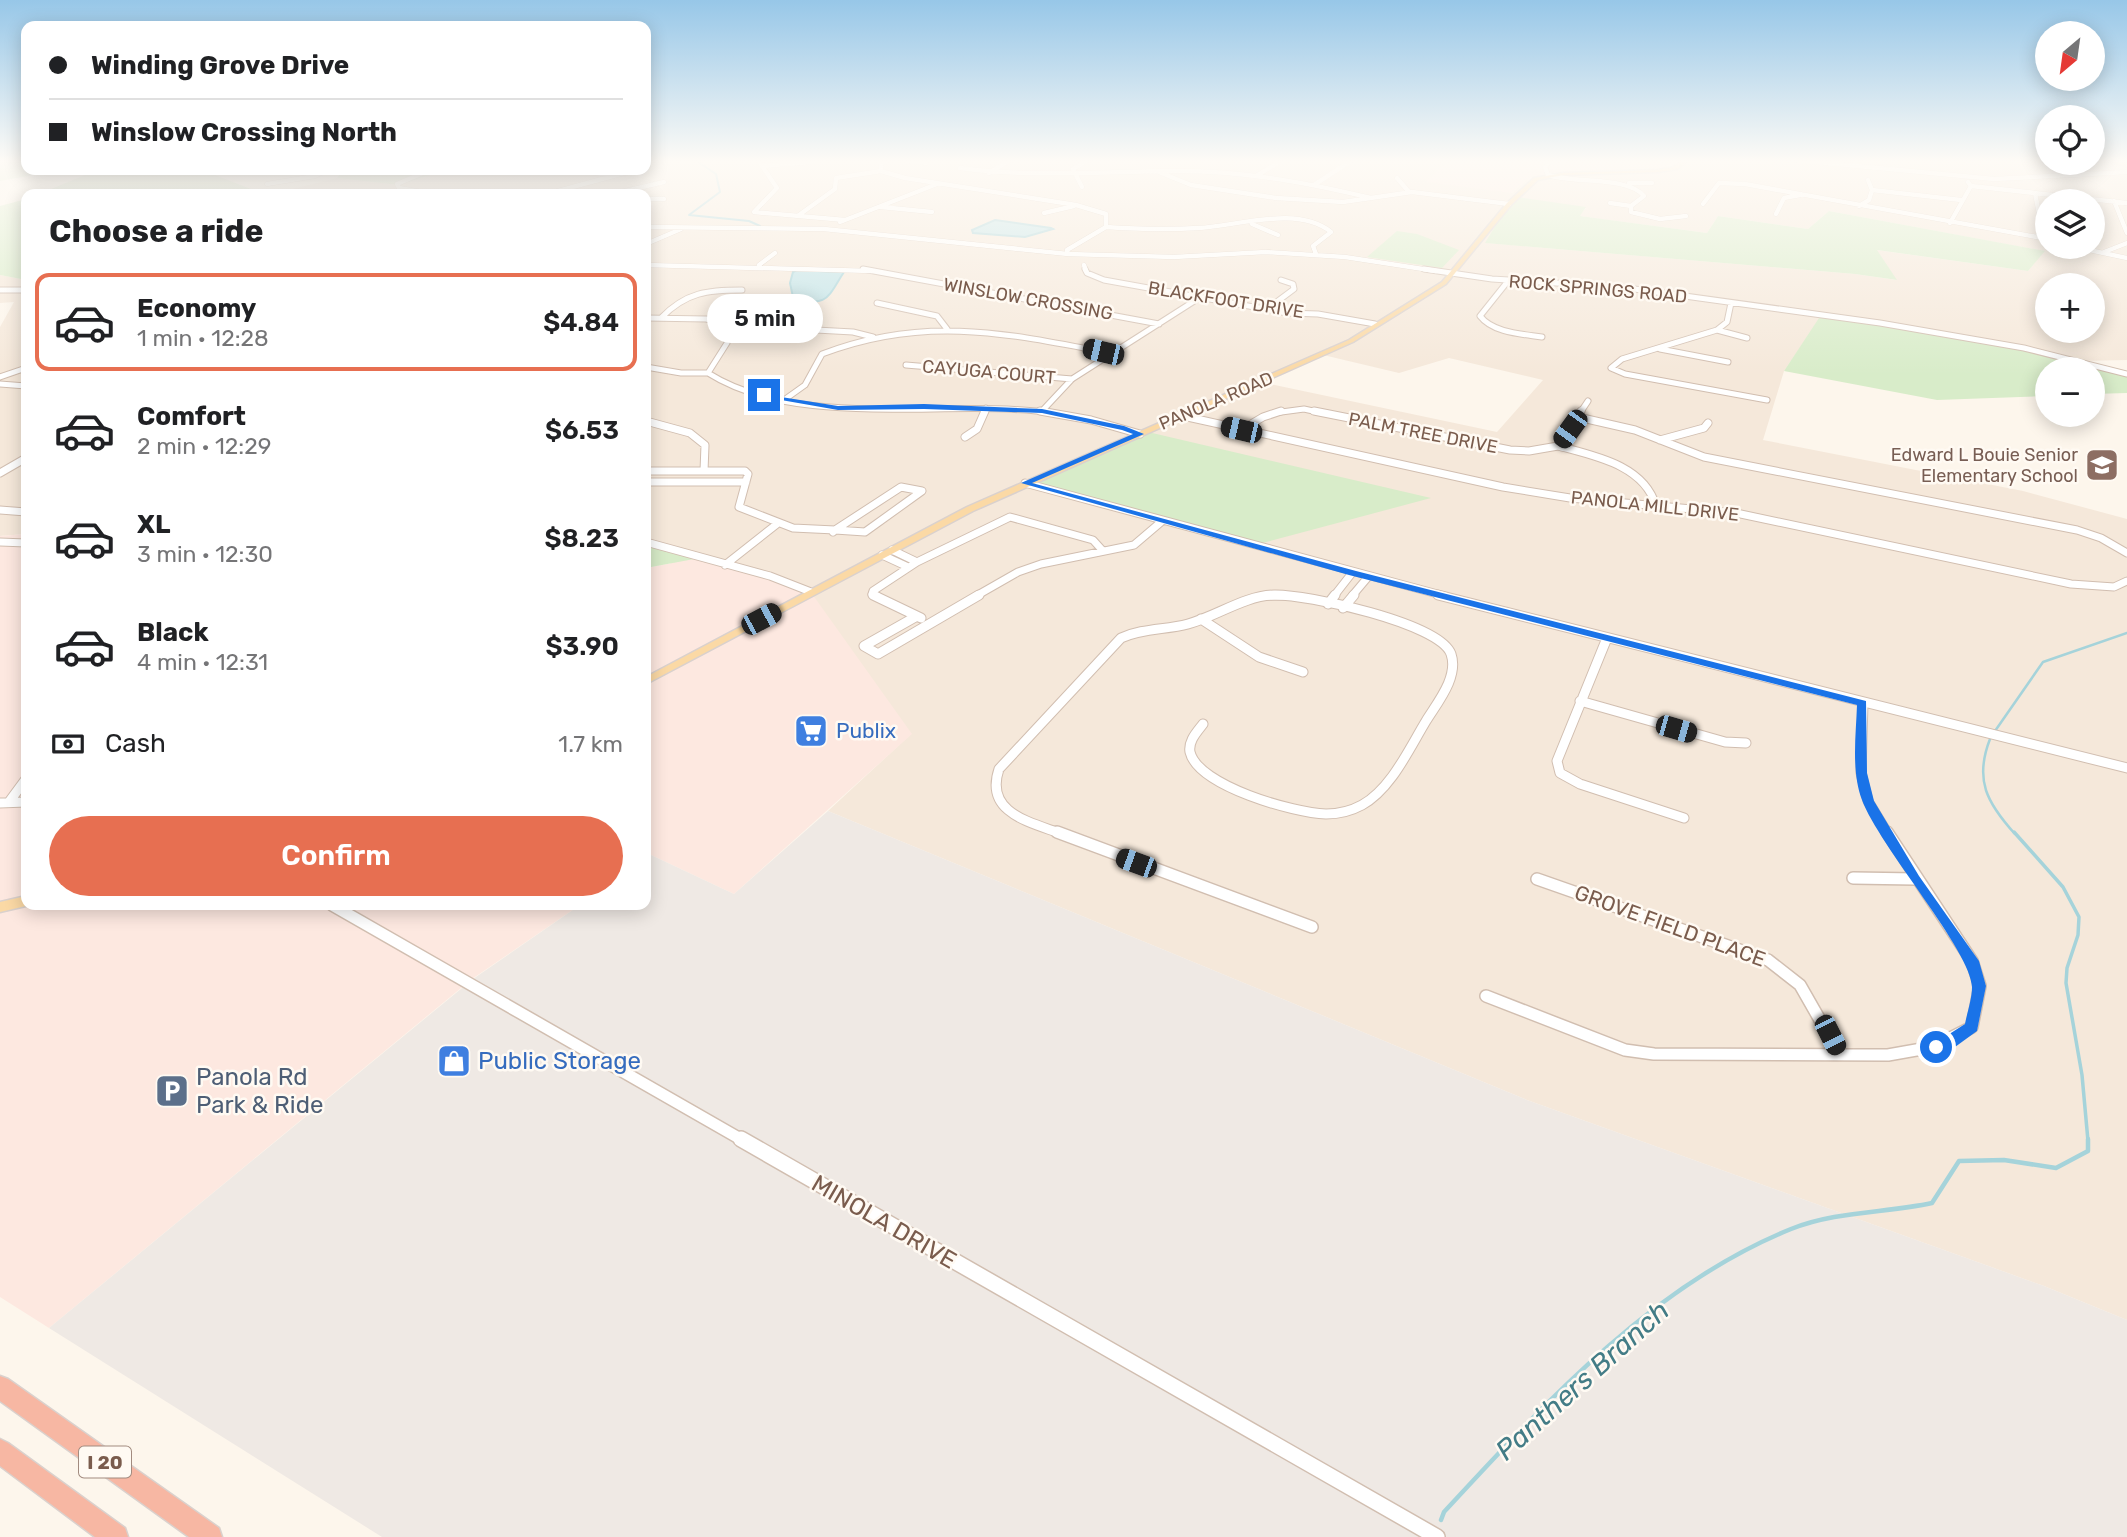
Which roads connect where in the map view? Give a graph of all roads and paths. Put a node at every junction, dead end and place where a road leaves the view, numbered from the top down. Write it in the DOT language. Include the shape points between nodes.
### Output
graph roads {
  1 [pos="675,232"];
  2 [pos="846,232"];
  3 [pos="1096,232"];
  4 [pos="1146,232"];
  5 [pos="1203,232"];
  6 [pos="1270,232"];
  7 [pos="1331,232"];
  8 [pos="1485,232"];
  9 [pos="2004,232"];
  10 [pos="1278,235"];
  11 [pos="1207,237"];
  12 [pos="2035,237"];
  13 [pos="1149,238"];
  14 [pos="651,242"];
  15 [pos="2127,243"];
  16 [pos="2105,251"];
  17 [pos="775,253"];
  18 [pos="1068,254"];
  19 [pos="1316,254"];
  20 [pos="2105,254"];
  21 [pos="2127,258"];
  22 [pos="651,265"];
  23 [pos="759,265"];
  24 [pos="1084,265"];
  25 [pos="1457,265"];
  26 [pos="1449,273"];
  27 [pos="1483,278"];
  28 [pos="1281,280"];
  29 [pos="1508,281"];
  30 [pos="1444,283"];
  31 [pos="0,290"];
  32 [pos="21,290"];
  33 [pos="742,290"];
  34 [pos="1199,298"];
  35 [pos="877,303"];
  36 [pos="1731,303"];
  37 [pos="1267,309"];
  38 [pos="651,318"];
  39 [pos="661,318"];
  40 [pos="1160,324"];
  41 [pos="1375,324"];
  42 [pos="947,329"];
  43 [pos="816,330"];
  44 [pos="1717,330"];
  45 [pos="874,337"];
  46 [pos="1542,337"];
  47 [pos="1747,338"];
  48 [pos="1660,348"];
  49 [pos="1115,354"];
  50 [pos="1728,362"];
  51 [pos="906,365"];
  52 [pos="651,368"];
  53 [pos="21,370"];
  54 [pos="708,373"];
  55 [pos="2127,374"];
  56 [pos="0,377"];
  57 [pos="1072,379"];
  58 [pos="0,384"];
  59 [pos="21,386"];
  60 [pos="784,400"];
  61 [pos="1766,400"];
  62 [pos="1588,401"];
  63 [pos="986,408"];
  64 [pos="1042,411"];
  65 [pos="1183,416"];
  66 [pos="1578,417"];
  67 [pos="651,423"];
  68 [pos="1708,423"];
  69 [pos="1241,430"];
  70 [pos="1140,434"];
  71 [pos="965,437"];
  72 [pos="1659,440"];
  73 [pos="1558,446"];
  74 [pos="21,462"];
  75 [pos="15,467"];
  76 [pos="21,467"];
  77 [pos="651,471"];
  78 [pos="704,471"];
  79 [pos="0,473"];
  80 [pos="651,482"];
  81 [pos="746,482"];
  82 [pos="1025,483"];
  83 [pos="1656,506"];
  84 [pos="0,510"];
  85 [pos="21,512"];
  86 [pos="1161,522"];
  87 [pos="777,524"];
  88 [pos="833,532"];
  89 [pos="0,542"];
  90 [pos="21,542"];
  91 [pos="651,544"];
  92 [pos="892,550"];
  93 [pos="1103,551"];
  94 [pos="2127,553"];
  95 [pos="882,555"];
  96 [pos="917,562"];
  97 [pos="725,565"];
  98 [pos="908,567"];
  99 [pos="1352,573"];
  100 [pos="1368,577"];
  101 [pos="2127,581"];
  102 [pos="811,592"];
  103 [pos="1328,604"];
  104 [pos="1343,608"];
  105 [pos="917,616"];
  106 [pos="1201,619"];
  107 [pos="931,623"];
  108 [pos="1607,638"];
  109 [pos="1303,672"];
  110 [pos="651,678"];
  111 [pos="1580,701"];
  112 [pos="1863,703"];
  113 [pos="1203,724"];
  114 [pos="1746,743"];
  115 [pos="2127,768"];
  116 [pos="21,784"];
  117 [pos="5,802"];
  118 [pos="1684,818"];
  119 [pos="1853,878"];
  120 [pos="1537,879"];
  121 [pos="1915,879"];
  122 [pos="21,902"];
  123 [pos="0,907"];
  124 [pos="341,910"];
  125 [pos="1312,927"];
  126 [pos="1486,996"];
  127 [pos="1840,1055"];
  128 [pos="0,1387"];
  129 [pos="0,1451"];
  130 [pos="116,1537"];
  131 [pos="210,1537"];
  132 [pos="1437,1537"];
  1 -- 14 [label="street"];
  2 -- 18 [label="street, ROCK SPRINGS ROAD"];
  3 -- 18 [label="street" via="1077,241"];
  4 -- 13 [label="street"];
  5 -- 11 [label="street"];
  6 -- 10 [label="street"];
  7 -- 19 [label="street" via="1313,246"];
  8 -- 25 [label="main road"];
  9 -- 12 [label="street"];
  15 -- 16 [label="street"];
  17 -- 23 [label="street"];
  18 -- 19 [label="street, ROCK SPRINGS ROAD"];
  19 -- 26 [label="street, ROCK SPRINGS ROAD"];
  20 -- 21 [label="street"];
  22 -- 23 [label="street, WINSLOW CROSSING"];
  23 -- 40 [label="street, WINSLOW CROSSING" via="859,268"];
  24 -- 34 [label="street, BLACKFOOT DRIVE" via="1097,279"];
  25 -- 26 [label="main road"];
  25 -- 27 [label="street"];
  26 -- 27 [label="street, ROCK SPRINGS ROAD"];
  26 -- 30 [label="main road"];
  27 -- 29 [label="street, ROCK SPRINGS ROAD"];
  27 -- 30 [label="street" via="1460,277"];
  28 -- 37 [label="street" via="1293,284 1294,289"];
  29 -- 36 [label="street, ROCK SPRINGS ROAD" via="1609,286"];
  29 -- 46 [label="street" via="1480,316 1482,320 1504,331"];
  30 -- 41 [label="main road, PANOLA ROAD"];
  31 -- 32 [label="street"];
  33 -- 39 [label="street" via="690,293"];
  34 -- 37 [label="street, BLACKFOOT DRIVE"];
  34 -- 40 [label="street"];
  35 -- 42 [label="street" via="925,312 943,320"];
  36 -- 44 [label="street" via="1727,322"];
  36 -- 55 [label="street, ROCK SPRINGS ROAD" via="2013,346"];
  37 -- 41 [label="street, BLACKFOOT DRIVE"];
  38 -- 39 [label="street"];
  39 -- 54 [label="street" via="728,324 727,343"];
  40 -- 49 [label="street"];
  41 -- 65 [label="main road, PANOLA ROAD" via="1335,349"];
  42 -- 45 [label="street"];
  42 -- 49 [label="street" via="1033,337"];
  43 -- 45 [label="street"];
  44 -- 47 [label="street"];
  44 -- 48 [label="street"];
  45 -- 60 [label="street" via="822,354 812,379"];
  48 -- 50 [label="street"];
  48 -- 61 [label="street" via="1622,359 1611,368"];
  49 -- 57 [label="street"];
  51 -- 57 [label="street, CAYUGA COURT"];
  52 -- 54 [label="street"];
  53 -- 56 [label="street"];
  54 -- 60 [label="street" via="725,386"];
  57 -- 64 [label="street"];
  58 -- 59 [label="street"];
  60 -- 63 [label="street" via="838,408"];
  62 -- 66 [label="street"];
  63 -- 64 [label="street"];
  63 -- 71 [label="street" via="977,429"];
  64 -- 70 [label="street"];
  65 -- 69 [label="street, PANOLA MILL DRIVE"];
  65 -- 70 [label="main road, PANOLA ROAD"];
  66 -- 72 [label="street"];
  66 -- 73 [label="street"];
  67 -- 78 [label="street" via="698,437 705,445"];
  68 -- 72 [label="street"];
  69 -- 73 [label="street, PALM TREE DRIVE" via="1287,408 1510,450"];
  69 -- 83 [label="street, PANOLA MILL DRIVE" via="1503,487"];
  70 -- 82 [label="main road, PANOLA ROAD"];
  72 -- 94 [label="street" via="1704,457 2077,530"];
  73 -- 83 [label="street" via="1641,479"];
  74 -- 75 [label="street"];
  75 -- 76 [label="street"];
  75 -- 79 [label="street"];
  77 -- 78 [label="street"];
  78 -- 81 [label="street" via="745,471"];
  80 -- 81 [label="street"];
  81 -- 87 [label="street" via="739,507"];
  82 -- 86 [label="street"];
  82 -- 92 [label="main road, PANOLA ROAD"];
  83 -- 101 [label="street, PANOLA MILL DRIVE" via="1736,513 2071,584 2114,587"];
  84 -- 85 [label="street"];
  86 -- 93 [label="street" via="1133,545"];
  86 -- 99 [label="street"];
  87 -- 88 [label="street"];
  87 -- 97 [label="street"];
  88 -- 88 [label="street" via="865,532 922,491 901,486"];
  89 -- 90 [label="street"];
  91 -- 97 [label="street"];
  92 -- 95 [label="main road, PANOLA ROAD"];
  92 -- 96 [label="street"];
  93 -- 96 [label="street" via="1093,540 1010,517"];
  93 -- 107 [label="street" via="1017,572"];
  95 -- 98 [label="street"];
  95 -- 102 [label="main road, PANOLA ROAD"];
  96 -- 98 [label="street"];
  97 -- 102 [label="street" via="761,571"];
  98 -- 105 [label="street" via="872,594"];
  99 -- 100 [label="street"];
  99 -- 103 [label="street"];
  100 -- 104 [label="street"];
  100 -- 108 [label="street"];
  102 -- 110 [label="main road, PANOLA ROAD"];
  103 -- 104 [label="street"];
  103 -- 106 [label="street" via="1272,596 1244,601"];
  104 -- 113 [label="street" via="1423,629 1445,643 1453,657 1444,691 1381,789 1365,803 1350,810 1318,813 1224,784 1201,772 1189,753 1191,740"];
  105 -- 107 [label="street"];
  105 -- 107 [label="street" via="864,646 878,654"];
  106 -- 109 [label="street" via="1259,657"];
  106 -- 125 [label="street" via="1143,629 1121,638 999,769 995,794 999,804 1014,816 1033,824"];
  108 -- 111 [label="street"];
  108 -- 112 [label="street"];
  111 -- 114 [label="street" via="1724,742"];
  111 -- 118 [label="street" via="1557,761 1560,773 1580,784"];
  112 -- 115 [label="street"];
  112 -- 121 [label="street" via="1861,773 1868,801"];
  116 -- 117 [label="street"];
  119 -- 121 [label="street"];
  120 -- 127 [label="street, GROVE FIELD PLACE" via="1768,960 1800,985"];
  121 -- 127 [label="street" via="1972,961 1979,986 1972,1027 1950,1043 1923,1052"];
  122 -- 123 [label="main road"];
  124 -- 132 [label="street, MINOLA DRIVE"];
  126 -- 127 [label="street" via="1625,1050"];
  128 -- 131 [label="highway, I 20"];
  129 -- 130 [label="highway, I 20"];
}
